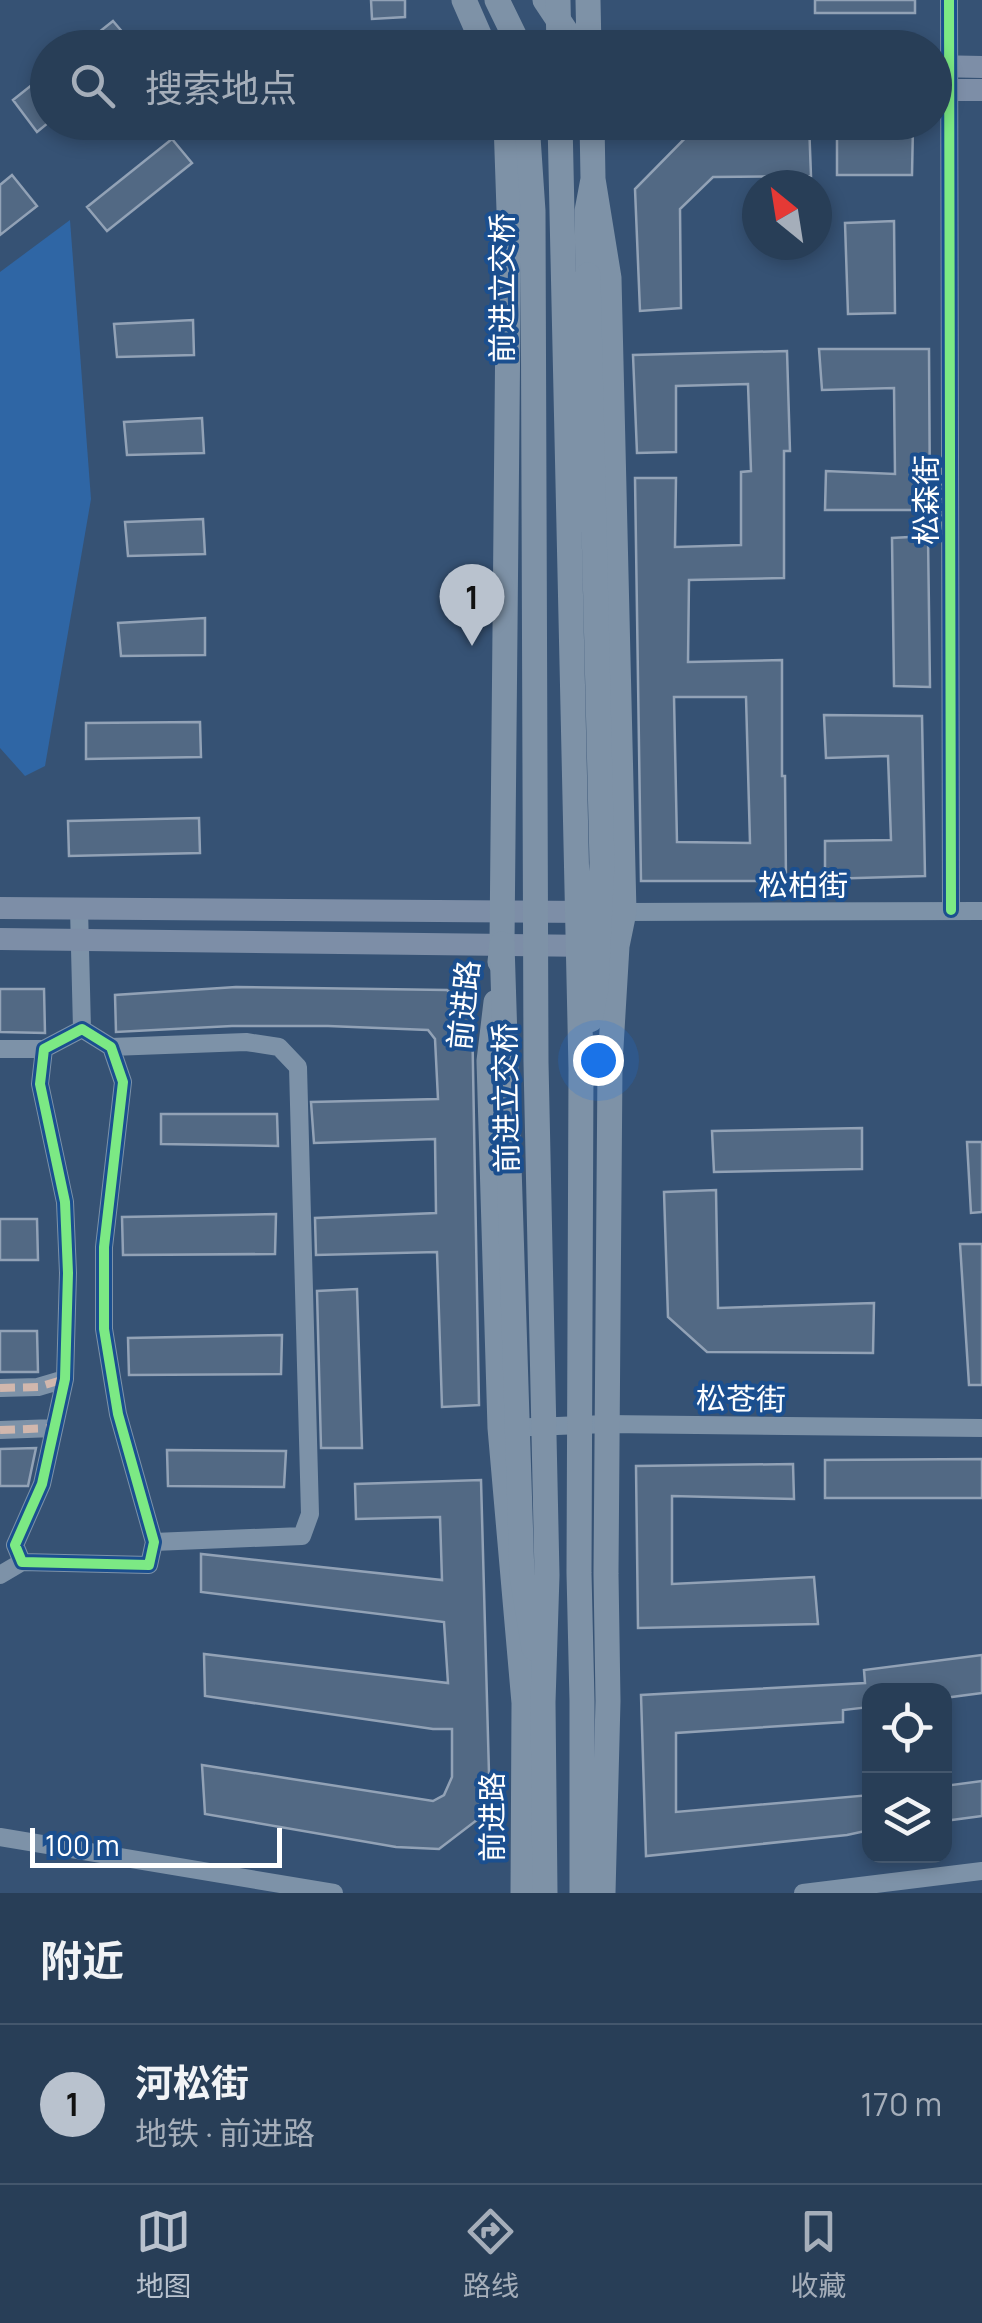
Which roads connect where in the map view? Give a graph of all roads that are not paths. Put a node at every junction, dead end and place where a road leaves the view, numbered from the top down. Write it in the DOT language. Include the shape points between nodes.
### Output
graph roads {
  1 [pos="464,0"];
  2 [pos="497,0"];
  3 [pos="506,0"];
  4 [pos="545,0"];
  5 [pos="558,0"];
  6 [pos="588,0"];
  7 [pos="949,0"];
  8 [pos="478,30"];
  9 [pos="508,30"];
  10 [pos="511,30"];
  11 [pos="559,30"];
  12 [pos="565,30"];
  13 [pos="589,30"];
  14 [pos="946,30"];
  15 [pos="982,66"];
  16 [pos="952,75"];
  17 [pos="952,81"];
  18 [pos="982,90"];
  19 [pos="507,140"];
  20 [pos="528,140"];
  21 [pos="560,140"];
  22 [pos="593,140"];
  23 [pos="943,140"];
  24 [pos="594,179"];
  25 [pos="0,908"];
  26 [pos="79,908"];
  27 [pos="951,910"];
  28 [pos="502,912"];
  29 [pos="624,912"];
  30 [pos="982,912"];
  31 [pos="0,940"];
  32 [pos="80,940"];
  33 [pos="502,944"];
  34 [pos="617,946"];
  35 [pos="82,1029"];
  36 [pos="111,1047"];
  37 [pos="44,1049"];
  38 [pos="0,1050"];
  39 [pos="581,1069"];
  40 [pos="66,1379"];
  41 [pos="0,1388"];
  42 [pos="606,1424"];
  43 [pos="54,1428"];
  44 [pos="500,1428"];
  45 [pos="982,1428"];
  46 [pos="0,1430"];
  47 [pos="154,1542"];
  48 [pos="22,1562"];
  49 [pos="0,1575"];
  50 [pos="542,1702"];
  51 [pos="0,1837"];
  52 [pos="982,1871"];
  53 [pos="334,1893"];
  54 [pos="523,1893"];
  55 [pos="545,1893"];
  56 [pos="582,1893"];
  57 [pos="603,1893"];
  58 [pos="803,1893"];
  1 -- 8 [label="highway"];
  2 -- 9 [label="highway, bridge"];
  3 -- 10 [label="highway"];
  4 -- 12 [label="highway"];
  5 -- 11 [label="highway, bridge"];
  6 -- 13 [label="highway"];
  7 -- 14 [label="street, 松森街"];
  15 -- 16 [label="main road"];
  17 -- 18 [label="main road"];
  19 -- 28 [label="highway, 前进路"];
  20 -- 50 [label="highway, 前进立交桥, bridge" via="548,1575"];
  21 -- 39 [label="highway, 前进立交桥, bridge"];
  22 -- 24 [label="highway"];
  23 -- 27 [label="street, 松森街"];
  24 -- 29 [label="highway" via="609,278"];
  24 -- 39 [label="highway, bridge" via="587,211 602,863 596,988"];
  25 -- 26 [label="main road"];
  26 -- 28 [label="main road"];
  26 -- 32 [label="street"];
  27 -- 29 [label="street, 松柏街"];
  27 -- 30 [label="street, 松柏街"];
  28 -- 29 [label="main road"];
  28 -- 33 [label="highway, 前进路"];
  29 -- 34 [label="highway"];
  31 -- 32 [label="main road"];
  32 -- 33 [label="main road"];
  32 -- 35 [label="street"];
  33 -- 34 [label="main road"];
  33 -- 44 [label="highway, 前进路" via="489,1061"];
  33 -- 50 [label="highway, bridge" via="522,1576"];
  34 -- 42 [label="highway"];
  35 -- 36 [label="street"];
  35 -- 37 [label="street"];
  36 -- 47 [label="street" via="123,1082 104,1247 104,1329 118,1414"];
  36 -- 47 [label="street" via="246,1042 279,1046 298,1067 310,1514 302,1536"];
  37 -- 38 [label="street"];
  37 -- 40 [label="street" via="40,1084 65,1202"];
  39 -- 56 [label="highway, 前进立交桥, bridge"];
  40 -- 41 [label="street"];
  40 -- 43 [label="street"];
  42 -- 44 [label="street, 松苍街"];
  42 -- 45 [label="street, 松苍街"];
  42 -- 57 [label="highway"];
  43 -- 46 [label="street"];
  43 -- 48 [label="street" via="42,1484 15,1544"];
  44 -- 54 [label="highway, 前进路" via="524,1703"];
  47 -- 48 [label="street" via="148,1564"];
  48 -- 49 [label="street"];
  50 -- 55 [label="highway, 前进立交桥, bridge"];
  51 -- 53 [label="street"];
  52 -- 58 [label="street"];
}
